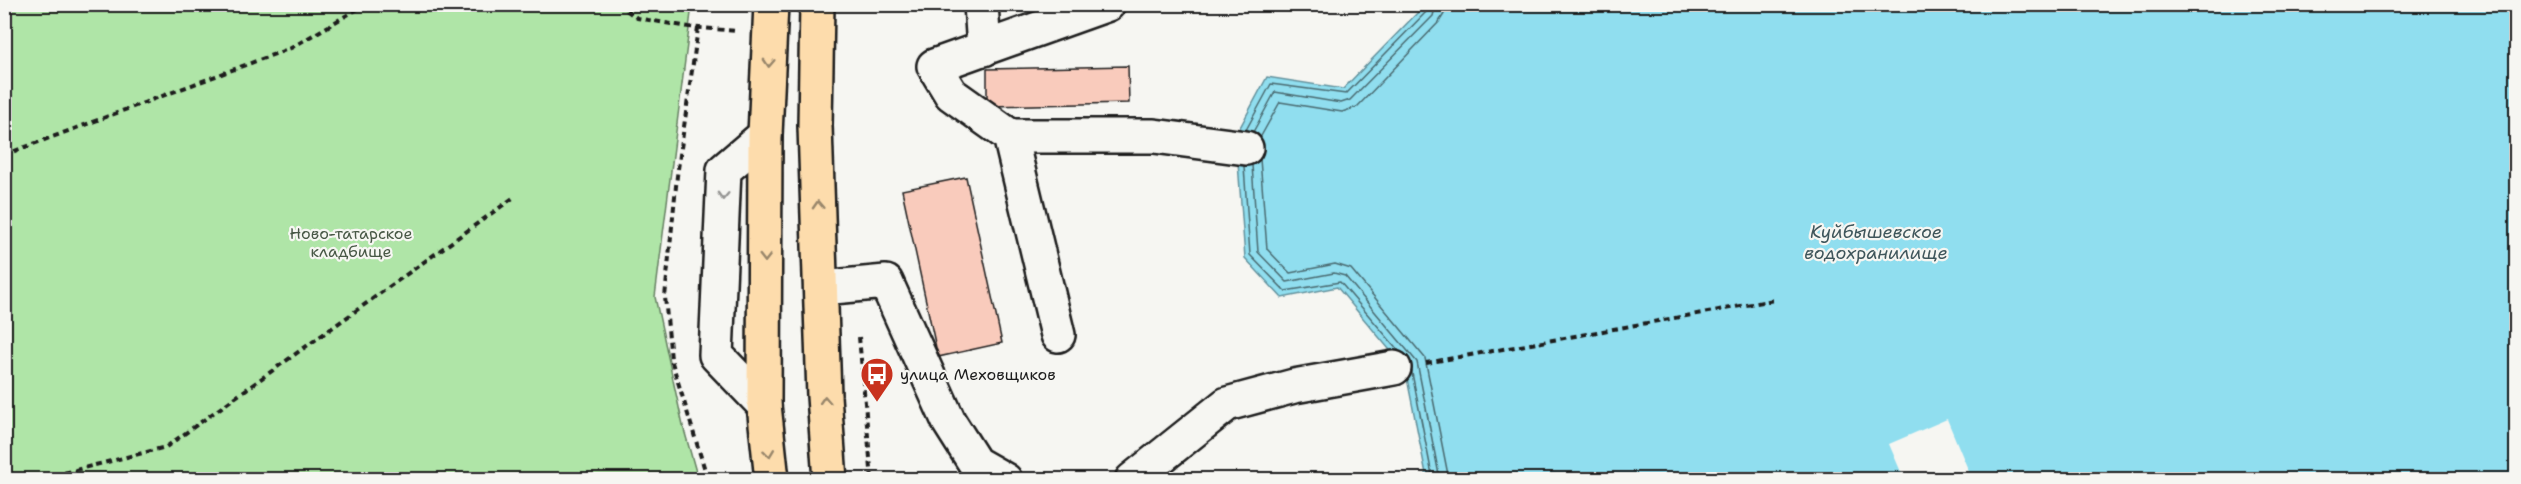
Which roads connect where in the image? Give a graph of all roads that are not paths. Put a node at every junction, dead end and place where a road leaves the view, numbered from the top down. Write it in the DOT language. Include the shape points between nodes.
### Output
graph roads {
  1 [pos="817,4"];
  2 [pos="981,4"];
  3 [pos="1108,4"];
  4 [pos="771,19"];
  5 [pos="984,49"];
  6 [pos="765,135"];
  7 [pos="1011,136"];
  8 [pos="1246,148"];
  9 [pos="822,288"];
  10 [pos="1058,335"];
  11 [pos="1394,369"];
  12 [pos="764,405"];
  13 [pos="772,480"];
  14 [pos="830,480"];
  15 [pos="1005,480"];
  16 [pos="1132,480"];
  9 -- 1 [label="main road, one-way" via="815,126"];
  2 -- 5 [label="lane"];
  3 -- 5 [label="lane"];
  4 -- 6 [label="main road, one-way"];
  5 -- 7 [label="lane" via="934,66 951,94"];
  6 -- 12 [label="main road, one-way"];
  6 -- 12 [label="lane, one-way" via="724,170 716,355"];
  7 -- 8 [label="lane" via="1154,136"];
  7 -- 10 [label="lane"];
  14 -- 9 [label="main road, one-way"];
  9 -- 15 [label="lane" via="886,282 949,422 975,463"];
  11 -- 16 [label="lane" via="1294,386 1227,404"];
  12 -- 13 [label="main road, one-way"];
}
